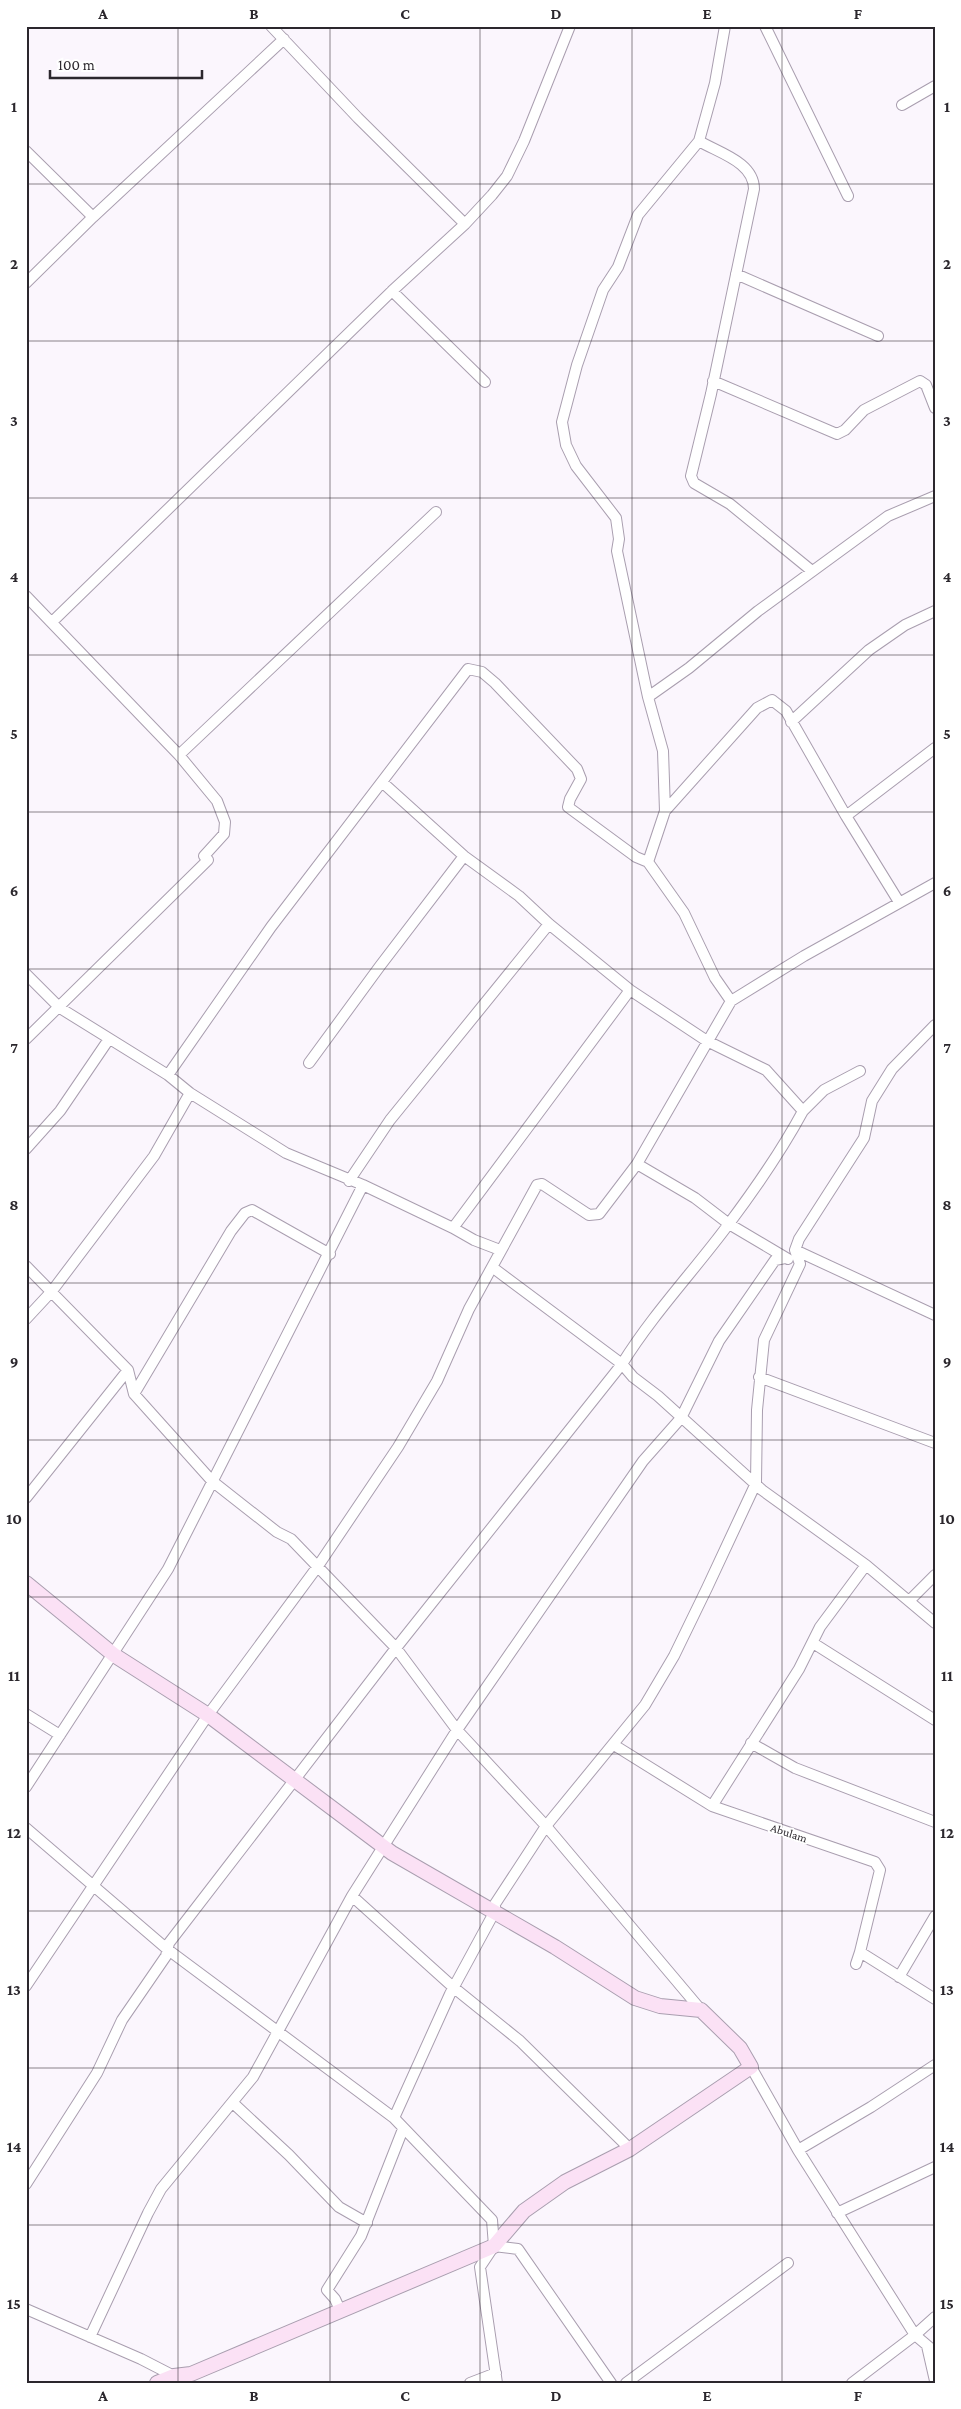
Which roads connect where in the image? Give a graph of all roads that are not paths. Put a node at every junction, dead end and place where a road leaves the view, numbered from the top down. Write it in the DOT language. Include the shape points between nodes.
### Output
graph roads {
  1 [pos="271,26"];
  2 [pos="570,26"];
  3 [pos="725,26"];
  4 [pos="765,26"];
  5 [pos="284,39"];
  6 [pos="935,86"];
  7 [pos="902,105"];
  8 [pos="699,141"];
  9 [pos="26,151"];
  10 [pos="848,196"];
  11 [pos="93,217"];
  12 [pos="465,224"];
  13 [pos="736,274"];
  14 [pos="26,283"];
  15 [pos="392,291"];
  16 [pos="878,336"];
  17 [pos="713,381"];
  18 [pos="485,382"];
  19 [pos="935,408"];
  20 [pos="935,496"];
  21 [pos="436,512"];
  22 [pos="812,571"];
  23 [pos="26,596"];
  24 [pos="935,611"];
  25 [pos="52,622"];
  26 [pos="648,697"];
  27 [pos="791,722"];
  28 [pos="935,748"];
  29 [pos="179,755"];
  30 [pos="382,782"];
  31 [pos="665,810"];
  32 [pos="846,816"];
  33 [pos="464,856"];
  34 [pos="648,862"];
  35 [pos="935,883"];
  36 [pos="899,902"];
  37 [pos="549,924"];
  38 [pos="26,974"];
  39 [pos="630,990"];
  40 [pos="731,1001"];
  41 [pos="60,1008"];
  42 [pos="935,1025"];
  43 [pos="109,1038"];
  44 [pos="26,1039"];
  45 [pos="707,1041"];
  46 [pos="309,1063"];
  47 [pos="860,1071"];
  48 [pos="168,1075"];
  49 [pos="190,1093"];
  50 [pos="803,1111"];
  51 [pos="26,1148"];
  52 [pos="636,1164"];
  53 [pos="349,1181"];
  54 [pos="363,1185"];
  55 [pos="729,1224"];
  56 [pos="453,1228"];
  57 [pos="500,1250"];
  58 [pos="795,1250"];
  59 [pos="330,1254"];
  60 [pos="785,1258"];
  61 [pos="800,1264"];
  62 [pos="26,1266"];
  63 [pos="492,1267"];
  64 [pos="52,1291"];
  65 [pos="935,1315"];
  66 [pos="26,1318"];
  67 [pos="622,1364"];
  68 [pos="128,1370"];
  69 [pos="759,1378"];
  70 [pos="134,1394"];
  71 [pos="681,1418"];
  72 [pos="935,1443"];
  73 [pos="212,1481"];
  74 [pos="756,1483"];
  75 [pos="26,1498"];
  76 [pos="866,1564"];
  77 [pos="318,1566"];
  78 [pos="935,1575"];
  79 [pos="26,1583"];
  80 [pos="910,1600"];
  81 [pos="935,1622"];
  82 [pos="813,1643"];
  83 [pos="396,1648"];
  84 [pos="114,1655"];
  85 [pos="26,1714"];
  86 [pos="208,1714"];
  87 [pos="935,1720"];
  88 [pos="457,1730"];
  89 [pos="60,1735"];
  90 [pos="752,1743"];
  91 [pos="614,1745"];
  92 [pos="293,1780"];
  93 [pos="26,1787"];
  94 [pos="712,1806"];
  95 [pos="935,1822"];
  96 [pos="546,1826"];
  97 [pos="26,1828"];
  98 [pos="384,1846"];
  99 [pos="95,1885"];
  100 [pos="352,1896"];
  101 [pos="495,1911"];
  102 [pos="935,1916"];
  103 [pos="167,1948"];
  104 [pos="860,1952"];
  105 [pos="856,1964"];
  106 [pos="899,1977"];
  107 [pos="26,1986"];
  108 [pos="453,1987"];
  109 [pos="935,1999"];
  110 [pos="702,2010"];
  111 [pos="277,2032"];
  112 [pos="935,2065"];
  113 [pos="751,2067"];
  114 [pos="233,2102"];
  115 [pos="394,2118"];
  116 [pos="403,2129"];
  117 [pos="630,2149"];
  118 [pos="798,2150"];
  119 [pos="935,2167"];
  120 [pos="30,2170"];
  121 [pos="26,2184"];
  122 [pos="837,2213"];
  123 [pos="367,2223"];
  124 [pos="494,2246"];
  125 [pos="788,2263"];
  126 [pos="26,2309"];
  127 [pos="340,2312"];
  128 [pos="935,2317"];
  129 [pos="915,2335"];
  130 [pos="90,2337"];
  131 [pos="931,2349"];
  132 [pos="174,2376"];
  133 [pos="193,2378"];
  134 [pos="496,2378"];
  135 [pos="935,2381"];
  136 [pos="157,2383"];
  137 [pos="470,2383"];
  138 [pos="611,2383"];
  139 [pos="626,2383"];
  140 [pos="852,2383"];
  1 -- 5 [label="street"];
  2 -- 12 [label="street" via="524,142 507,176"];
  3 -- 8 [label="street" via="715,83"];
  4 -- 10 [label="street"];
  5 -- 11 [label="street"];
  5 -- 12 [label="street"];
  6 -- 7 [label="street"];
  8 -- 13 [label="street" via="748,169 754,179"];
  8 -- 26 [label="street" via="638,215 618,267 602,290 562,422 566,445 576,466 616,518 618,551"];
  9 -- 11 [label="street"];
  11 -- 14 [label="street"];
  12 -- 15 [label="street"];
  13 -- 16 [label="street"];
  13 -- 17 [label="street"];
  15 -- 18 [label="street"];
  15 -- 25 [label="street"];
  17 -- 19 [label="street" via="837,434 864,410 920,381 926,385"];
  17 -- 22 [label="street" via="691,476 694,483 730,504"];
  20 -- 22 [label="street" via="888,516"];
  21 -- 29 [label="street"];
  22 -- 26 [label="street"];
  23 -- 25 [label="street"];
  24 -- 27 [label="street" via="905,625 869,650"];
  25 -- 29 [label="street"];
  26 -- 31 [label="street" via="663,751"];
  27 -- 31 [label="street" via="786,711 772,700 757,708"];
  27 -- 32 [label="street"];
  28 -- 32 [label="street"];
  29 -- 41 [label="street" via="217,801 225,822 224,834 204,856 208,860"];
  30 -- 33 [label="street"];
  30 -- 34 [label="street" via="468,669 482,672 577,769 582,779 568,807"];
  30 -- 48 [label="street" via="270,927"];
  31 -- 34 [label="street"];
  32 -- 36 [label="street"];
  33 -- 37 [label="street" via="519,896"];
  33 -- 46 [label="street"];
  34 -- 40 [label="street" via="684,913 715,978"];
  35 -- 36 [label="street"];
  36 -- 40 [label="street"];
  37 -- 39 [label="street"];
  37 -- 53 [label="street" via="431,1067"];
  38 -- 41 [label="street"];
  39 -- 45 [label="street"];
  39 -- 56 [label="street"];
  40 -- 45 [label="street"];
  41 -- 43 [label="street"];
  41 -- 44 [label="street"];
  42 -- 58 [label="street" via="892,1069 872,1101 864,1138"];
  43 -- 48 [label="street"];
  43 -- 51 [label="street" via="60,1111"];
  45 -- 50 [label="street" via="766,1070"];
  45 -- 52 [label="street"];
  47 -- 50 [label="street" via="824,1090"];
  48 -- 49 [label="street"];
  49 -- 53 [label="street" via="286,1153"];
  49 -- 64 [label="street" via="154,1156"];
  50 -- 55 [label="street"];
  52 -- 55 [label="street" via="696,1198"];
  52 -- 57 [label="street" via="599,1214 589,1215 542,1184 537,1185"];
  53 -- 54 [label="street"];
  54 -- 56 [label="street"];
  54 -- 59 [label="street"];
  55 -- 60 [label="street"];
  55 -- 67 [label="street" via="640,1335"];
  56 -- 57 [label="street"];
  57 -- 63 [label="street"];
  58 -- 61 [label="street"];
  58 -- 65 [label="street"];
  59 -- 70 [label="street" via="252,1210 245,1213 231,1231"];
  59 -- 73 [label="street"];
  60 -- 61 [label="street"];
  60 -- 71 [label="street" via="775,1260 719,1341"];
  61 -- 69 [label="street" via="764,1340"];
  62 -- 64 [label="street"];
  63 -- 67 [label="street"];
  63 -- 77 [label="street" via="437,1381"];
  64 -- 66 [label="street"];
  64 -- 68 [label="street"];
  67 -- 71 [label="street"];
  67 -- 83 [label="street"];
  68 -- 70 [label="street"];
  68 -- 75 [label="street"];
  69 -- 72 [label="street"];
  69 -- 74 [label="street"];
  70 -- 73 [label="street"];
  71 -- 74 [label="street"];
  71 -- 88 [label="street" via="643,1461"];
  73 -- 77 [label="street" via="277,1532 292,1539"];
  73 -- 84 [label="street" via="168,1569"];
  74 -- 76 [label="street"];
  74 -- 91 [label="street" via="674,1656 645,1705"];
  76 -- 80 [label="street"];
  76 -- 82 [label="street" via="820,1627"];
  77 -- 83 [label="street"];
  77 -- 86 [label="street"];
  78 -- 80 [label="street"];
  79 -- 84 [label="street"];
  80 -- 81 [label="street"];
  82 -- 87 [label="street"];
  82 -- 90 [label="street"];
  83 -- 88 [label="street"];
  83 -- 92 [label="street"];
  84 -- 86 [label="street"];
  84 -- 89 [label="street"];
  85 -- 89 [label="street"];
  86 -- 92 [label="street"];
  86 -- 99 [label="street"];
  88 -- 96 [label="street"];
  88 -- 98 [label="street"];
  89 -- 93 [label="street"];
  90 -- 94 [label="street"];
  90 -- 95 [label="street" via="795,1768"];
  91 -- 94 [label="street, Abulam"];
  91 -- 96 [label="street"];
  92 -- 98 [label="street"];
  92 -- 103 [label="street"];
  94 -- 104 [label="street, Abulam" via="876,1862 880,1870"];
  96 -- 101 [label="street" via="495,1904"];
  96 -- 110 [label="street"];
  97 -- 99 [label="street"];
  98 -- 100 [label="street"];
  98 -- 101 [label="street"];
  99 -- 103 [label="street"];
  99 -- 107 [label="street"];
  100 -- 108 [label="street"];
  100 -- 111 [label="street"];
  101 -- 108 [label="street"];
  101 -- 110 [label="street" via="635,1998 660,2006"];
  102 -- 106 [label="street"];
  103 -- 111 [label="street"];
  103 -- 120 [label="street" via="166,1956 122,2020 97,2072"];
  104 -- 105 [label="street"];
  104 -- 106 [label="street"];
  106 -- 109 [label="street"];
  108 -- 115 [label="street"];
  108 -- 117 [label="street" via="520,2041"];
  110 -- 113 [label="street" via="740,2048"];
  111 -- 114 [label="street" via="253,2077"];
  111 -- 115 [label="street"];
  112 -- 118 [label="street"];
  113 -- 117 [label="street"];
  113 -- 118 [label="street"];
  114 -- 123 [label="street" via="339,2208"];
  114 -- 130 [label="street" via="161,2189"];
  115 -- 116 [label="street"];
  116 -- 123 [label="street"];
  116 -- 124 [label="street" via="492,2220"];
  117 -- 124 [label="street" via="565,2182 524,2211"];
  118 -- 122 [label="street"];
  119 -- 122 [label="street"];
  120 -- 121 [label="street"];
  122 -- 129 [label="street"];
  123 -- 127 [label="street" via="327,2290"];
  124 -- 127 [label="street"];
  124 -- 134 [label="street" via="480,2267"];
  124 -- 138 [label="street" via="518,2249"];
  125 -- 139 [label="street"];
  126 -- 130 [label="street"];
  127 -- 133 [label="street"];
  128 -- 129 [label="street"];
  129 -- 131 [label="street"];
  129 -- 140 [label="street"];
  130 -- 132 [label="street"];
  131 -- 135 [label="street"];
  132 -- 133 [label="street"];
  132 -- 136 [label="street"];
  134 -- 137 [label="street"];
}
